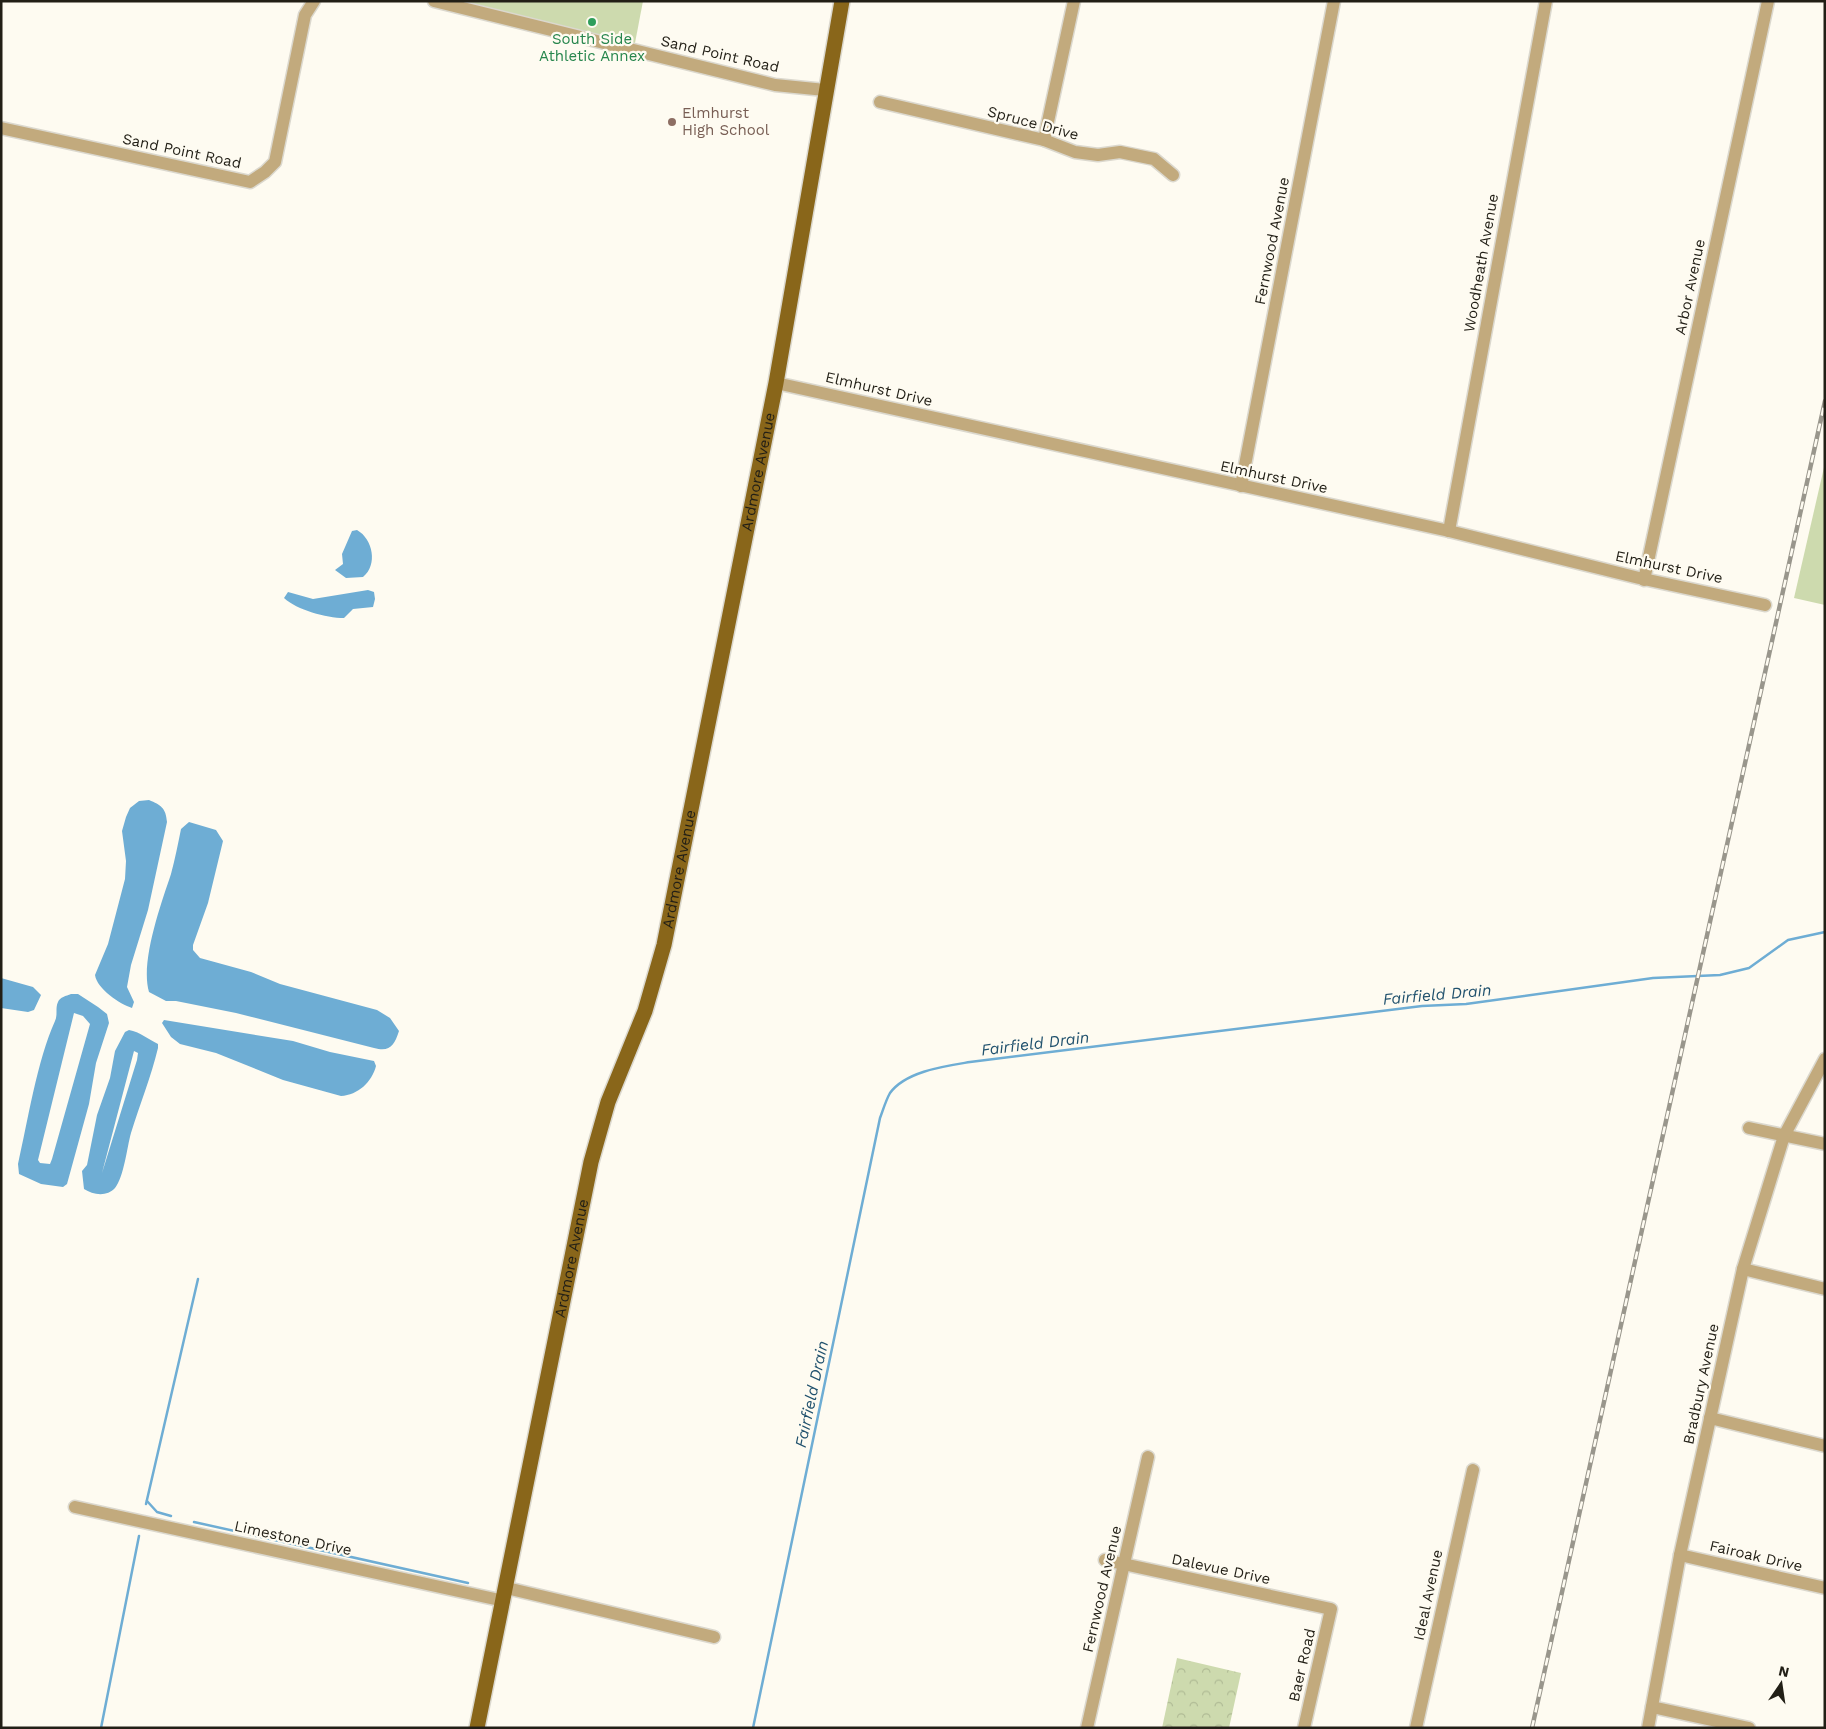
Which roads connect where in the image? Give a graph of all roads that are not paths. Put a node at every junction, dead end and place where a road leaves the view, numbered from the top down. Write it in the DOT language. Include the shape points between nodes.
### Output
graph roads {
  1 [pos="314,1"];
  2 [pos="434,1"];
  3 [pos="842,1"];
  4 [pos="1074,1"];
  5 [pos="1334,1"];
  6 [pos="1546,1"];
  7 [pos="1768,1"];
  8 [pos="825,90"];
  9 [pos="880,102"];
  10 [pos="1,128"];
  11 [pos="1044,140"];
  12 [pos="1173,174"];
  13 [pos="776,383"];
  14 [pos="1242,486"];
  15 [pos="1448,531"];
  16 [pos="1644,580"];
  17 [pos="1765,605"];
  18 [pos="1825,1059"];
  19 [pos="1749,1128"];
  20 [pos="1784,1136"];
  21 [pos="1825,1144"];
  22 [pos="1743,1269"];
  23 [pos="1825,1289"];
  24 [pos="1710,1418"];
  25 [pos="1825,1446"];
  26 [pos="1148,1457"];
  27 [pos="1473,1470"];
  28 [pos="75,1507"];
  29 [pos="1680,1555"];
  30 [pos="1105,1560"];
  31 [pos="1124,1565"];
  32 [pos="1825,1588"];
  33 [pos="506,1594"];
  34 [pos="1331,1609"];
  35 [pos="714,1637"];
  36 [pos="1652,1707"];
  37 [pos="477,1728"];
  38 [pos="1087,1728"];
  39 [pos="1304,1728"];
  40 [pos="1416,1728"];
  41 [pos="1648,1728"];
  42 [pos="1749,1728"];
  1 -- 10 [label="street, Sand Point Road" via="305,15 275,162 250,182"];
  2 -- 8 [label="street, Sand Point Road" via="775,85"];
  3 -- 8 [label="main road, Ardmore Avenue"];
  4 -- 11 [label="street"];
  5 -- 14 [label="street, Fernwood Avenue"];
  6 -- 15 [label="street, Woodheath Avenue"];
  7 -- 16 [label="street, Arbor Avenue"];
  8 -- 13 [label="main road, Ardmore Avenue"];
  9 -- 11 [label="street, Spruce Drive"];
  11 -- 12 [label="street, Spruce Drive" via="1075,152 1098,155 1120,152 1154,159"];
  13 -- 14 [label="street, Elmhurst Drive"];
  13 -- 33 [label="main road, Ardmore Avenue" via="664,945 645,1011 608,1102 591,1162"];
  14 -- 15 [label="street, Elmhurst Drive"];
  15 -- 16 [label="street, Elmhurst Drive"];
  16 -- 17 [label="street, Elmhurst Drive"];
  18 -- 20 [label="street, Bradbury Avenue"];
  19 -- 20 [label="street"];
  20 -- 21 [label="street"];
  20 -- 22 [label="street, Bradbury Avenue"];
  22 -- 23 [label="street"];
  22 -- 24 [label="street, Bradbury Avenue"];
  24 -- 25 [label="street"];
  24 -- 29 [label="street, Bradbury Avenue"];
  26 -- 31 [label="street, Fernwood Avenue"];
  27 -- 40 [label="street, Ideal Avenue"];
  28 -- 33 [label="street, Limestone Drive"];
  29 -- 32 [label="street, Fairoak Drive"];
  29 -- 36 [label="street, Bradbury Avenue"];
  30 -- 31 [label="street, Dalevue Drive"];
  31 -- 34 [label="street, Dalevue Drive"];
  31 -- 38 [label="street, Fernwood Avenue"];
  33 -- 35 [label="street, Limestone Drive"];
  33 -- 37 [label="main road, Ardmore Avenue"];
  34 -- 39 [label="street, Baer Road"];
  36 -- 41 [label="street, Bradbury Avenue"];
  36 -- 42 [label="street"];
}
